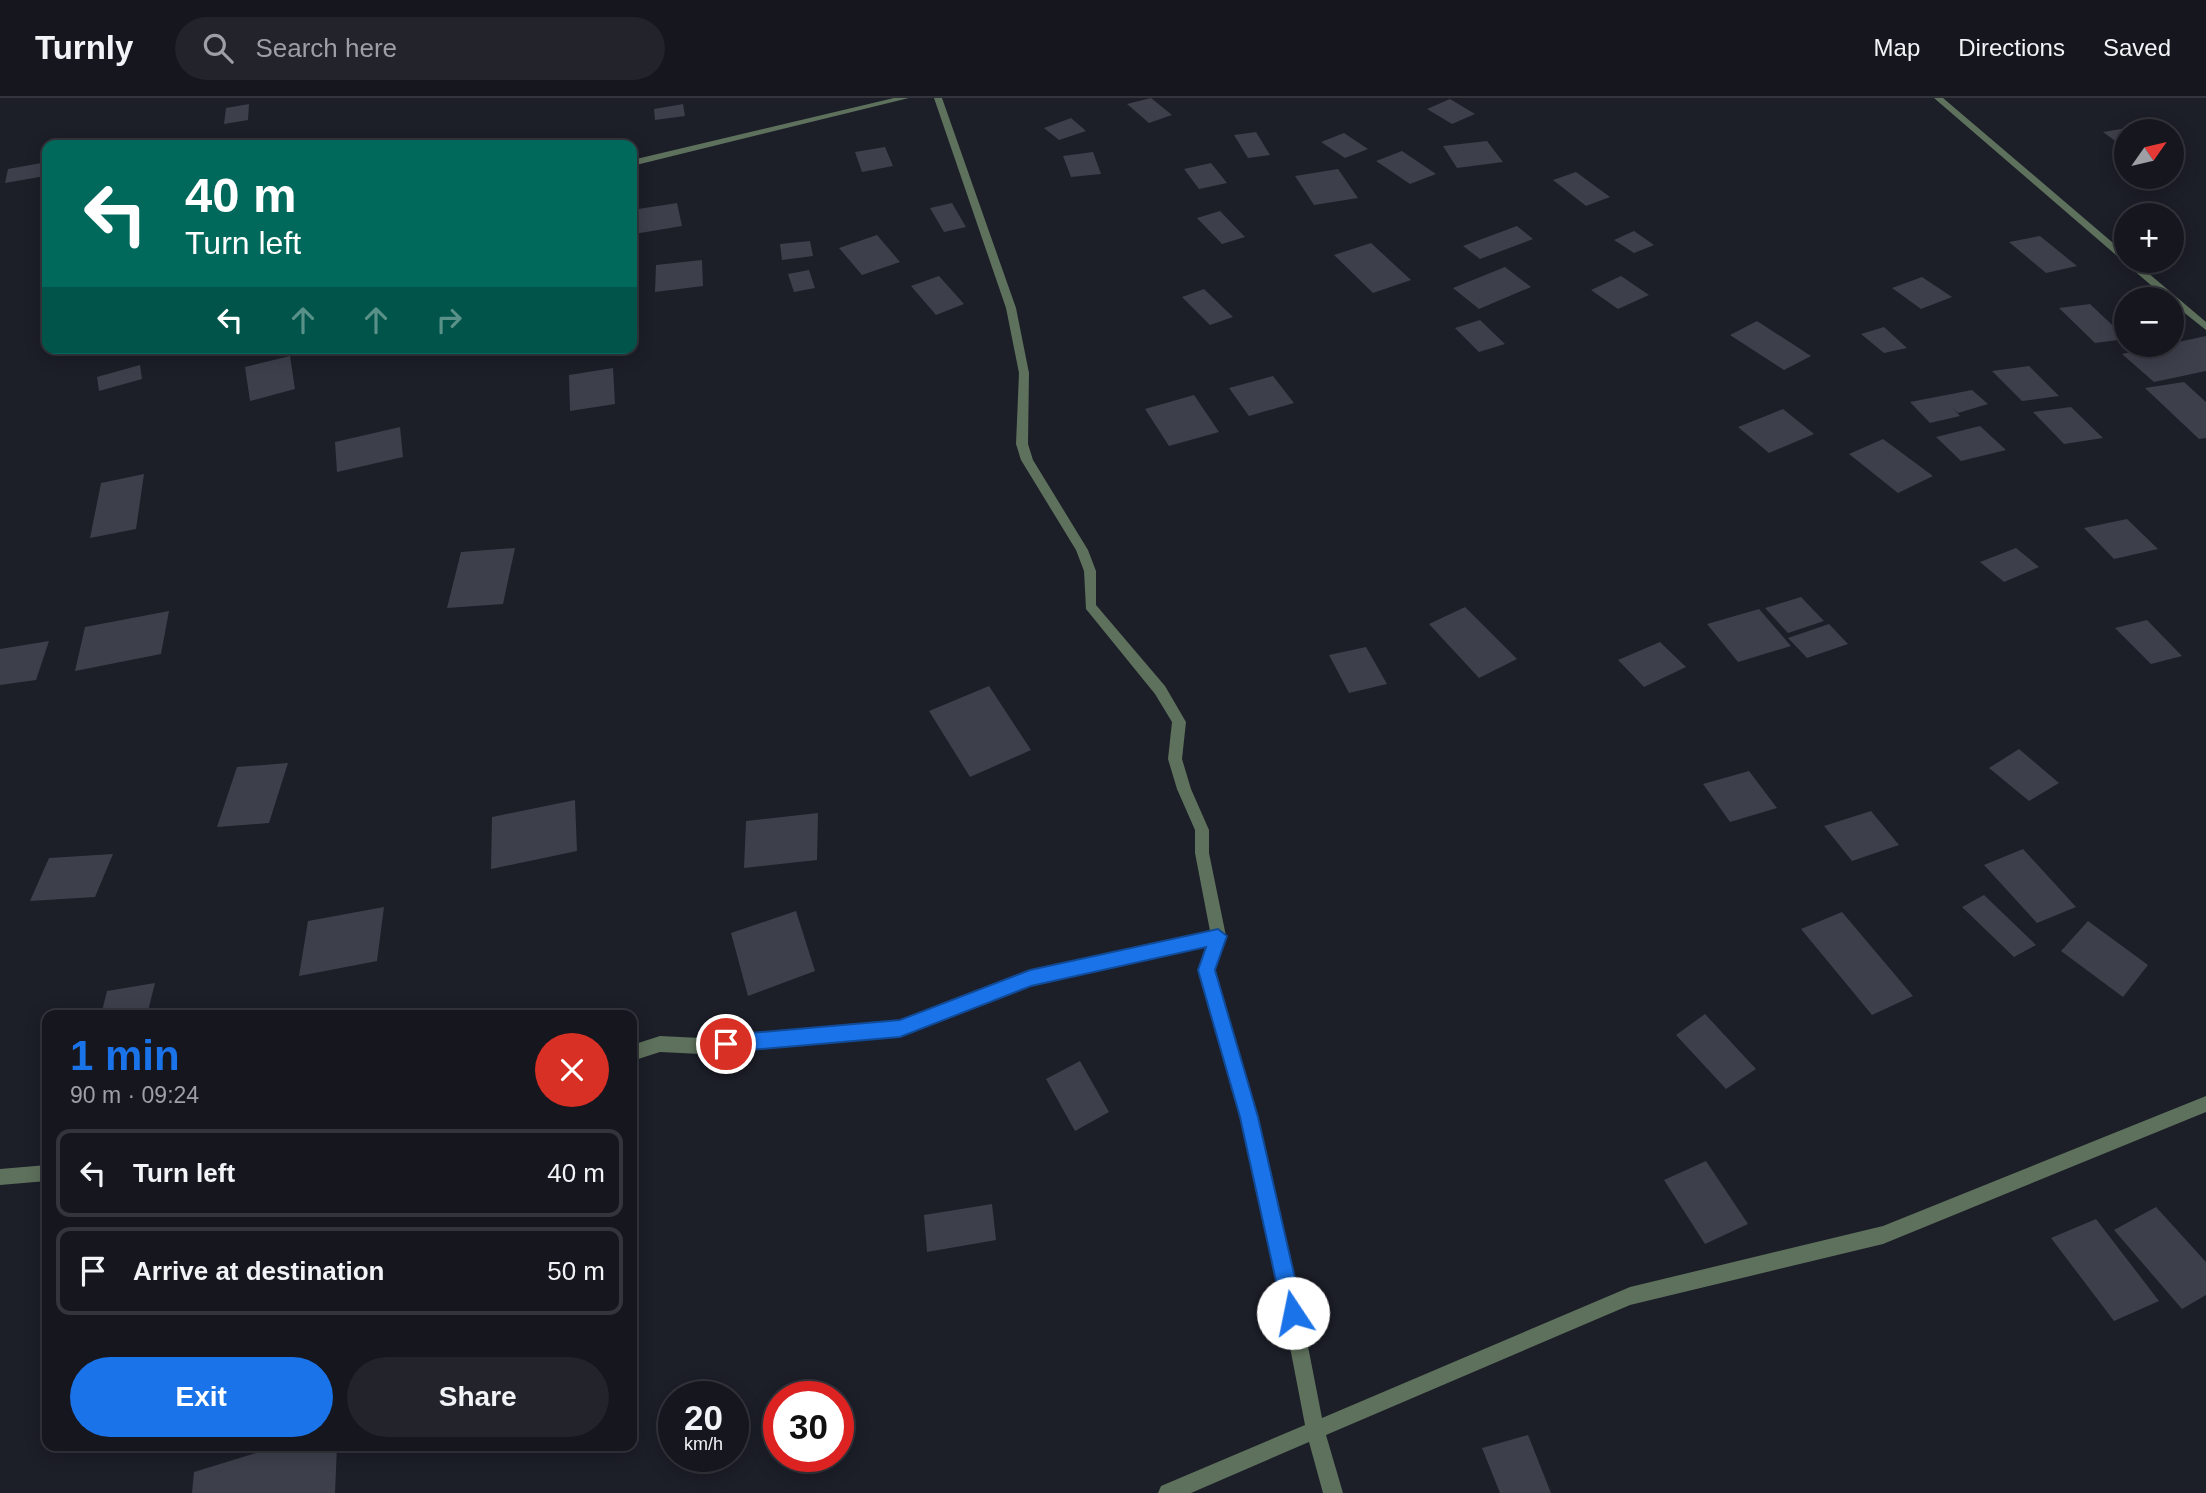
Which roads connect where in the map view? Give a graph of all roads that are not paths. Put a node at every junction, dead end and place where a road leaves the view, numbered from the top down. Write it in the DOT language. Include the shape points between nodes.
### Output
graph roads {
  1 [pos="905,98"];
  2 [pos="937,98"];
  3 [pos="1938,98"];
  4 [pos="637,162"];
  5 [pos="2114,249"];
  6 [pos="2142,273"];
  7 [pos="2206,327"];
  8 [pos="1218,936"];
  9 [pos="637,1051"];
  10 [pos="2206,1104"];
  11 [pos="42,1173"];
  12 [pos="0,1177"];
  13 [pos="1315,1431"];
  14 [pos="1168,1493"];
  15 [pos="1333,1493"];
  1 -- 4 [label="street"];
  2 -- 8 [label="street" via="1011,308 1024,373 1022,444 1027,460 1082,550 1090,571 1090,606 1160,690 1179,722 1175,760 1202,830"];
  3 -- 5 [label="street"];
  6 -- 7 [label="street"];
  8 -- 9 [label="street" via="1030,978 900,1028 701,1046 660,1044"];
  8 -- 13 [label="street" via="1206,970 1249,1117"];
  10 -- 13 [label="street" via="1883,1235 1630,1296"];
  11 -- 12 [label="street"];
  13 -- 14 [label="street"];
  13 -- 15 [label="street"];
}
